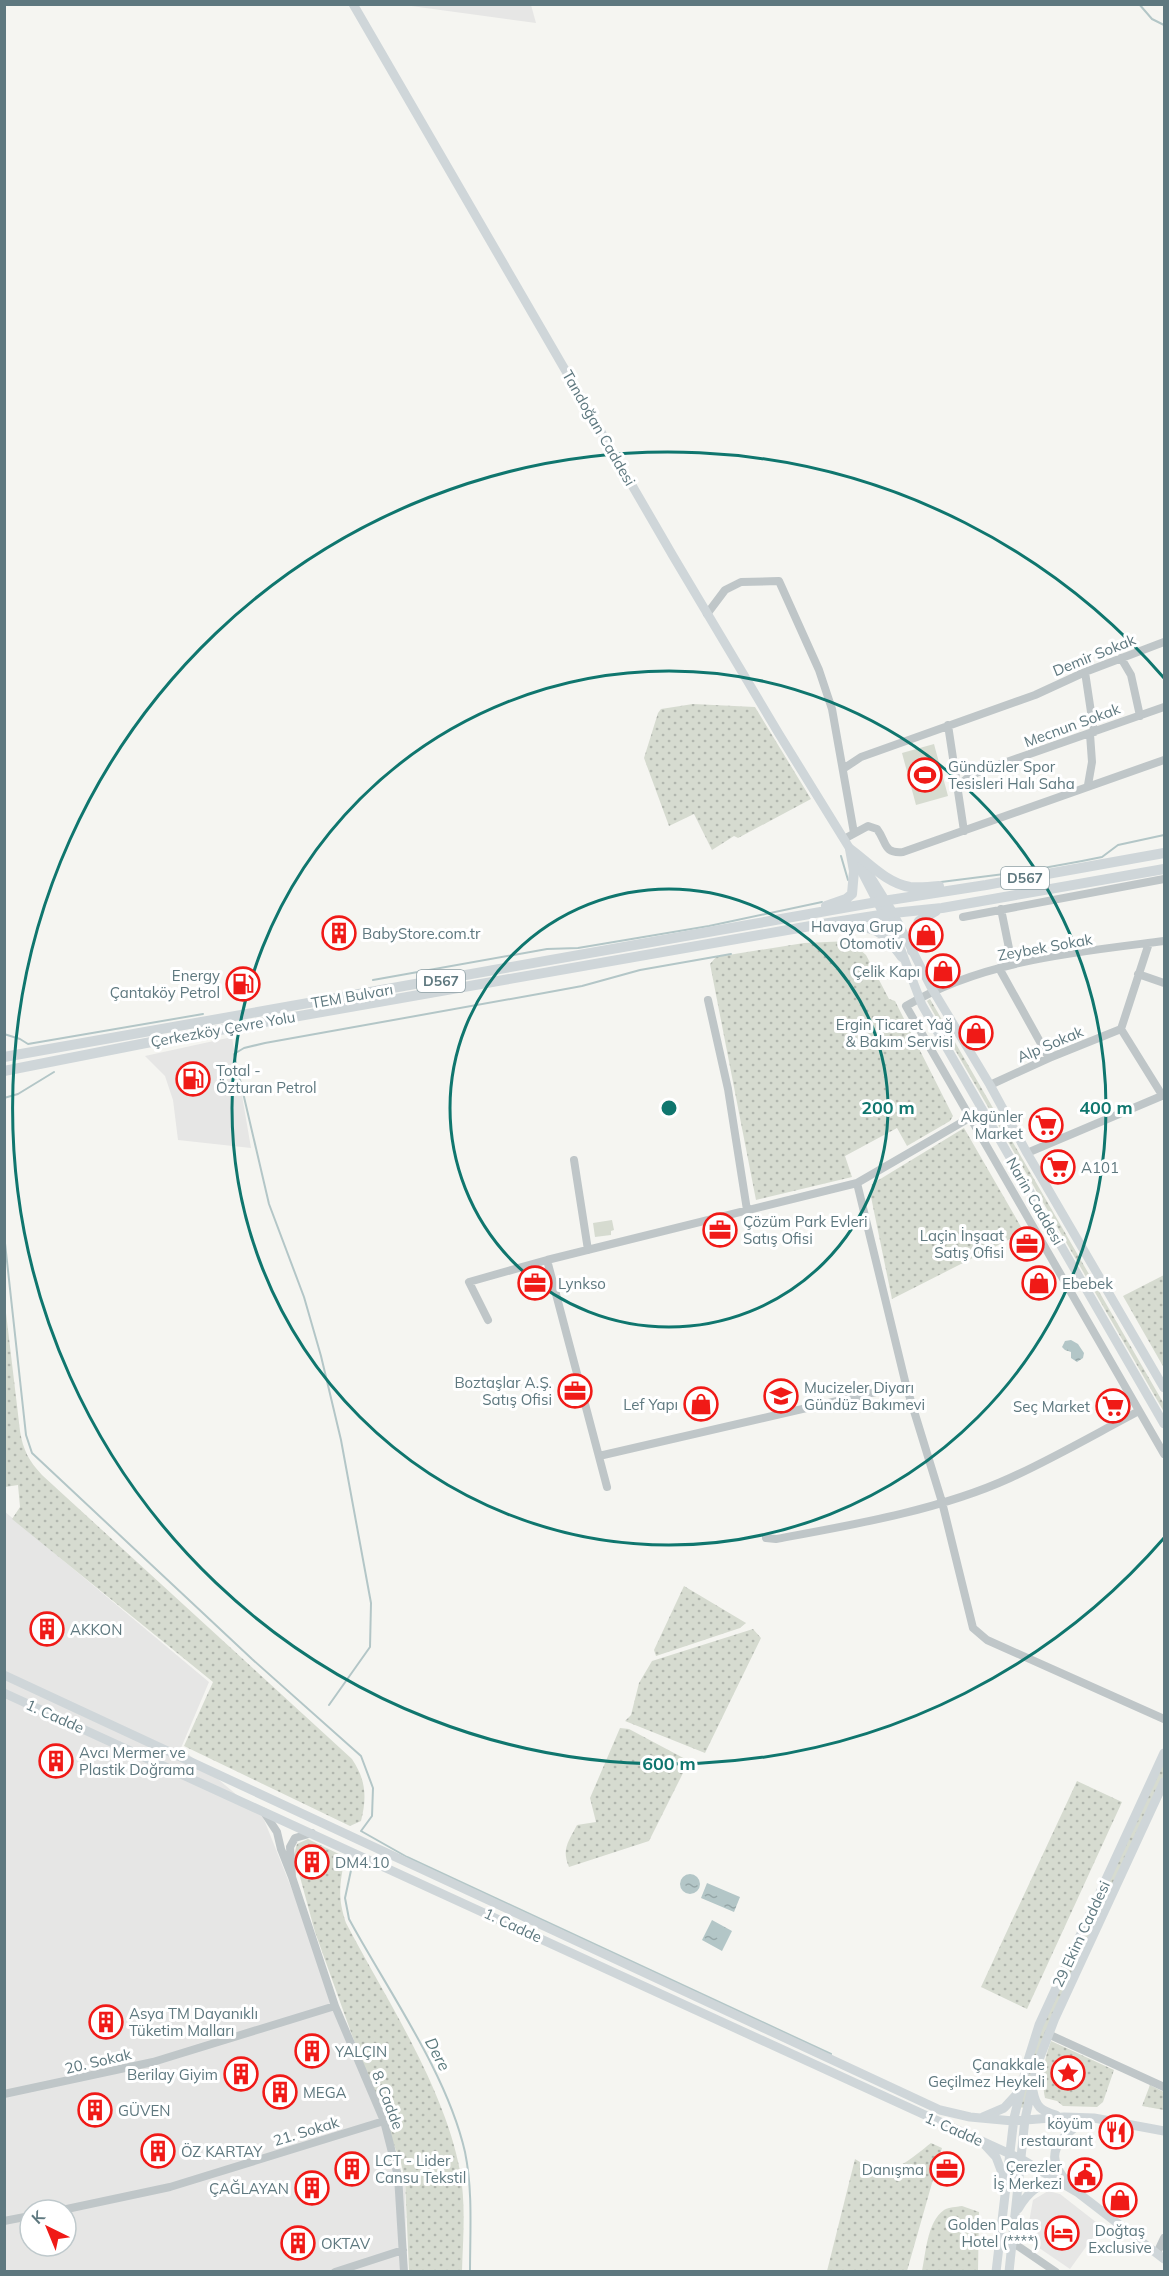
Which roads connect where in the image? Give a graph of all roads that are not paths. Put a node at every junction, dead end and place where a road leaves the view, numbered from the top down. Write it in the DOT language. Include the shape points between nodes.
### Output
graph roads {
  1 [pos="353,4"];
  2 [pos="707,614"];
  3 [pos="1164,642"];
  4 [pos="1122,658"];
  5 [pos="1085,672"];
  6 [pos="1164,707"];
  7 [pos="1140,716"];
  8 [pos="948,725"];
  9 [pos="1092,733"];
  10 [pos="1164,760"];
  11 [pos="843,770"];
  12 [pos="1089,785"];
  13 [pos="958,786"];
  14 [pos="964,831"];
  15 [pos="854,833"];
  16 [pos="847,844"];
  17 [pos="1164,853"];
  18 [pos="1164,868"];
  19 [pos="1164,879"];
  20 [pos="986,885"];
  21 [pos="881,902"];
  22 [pos="942,908"];
  23 [pos="1001,909"];
  24 [pos="888,913"];
  25 [pos="795,917"];
  26 [pos="963,917"];
  27 [pos="816,925"];
  28 [pos="1164,941"];
  29 [pos="1149,943"];
  30 [pos="912,951"];
  31 [pos="902,957"];
  32 [pos="1012,963"];
  33 [pos="999,968"];
  34 [pos="1138,974"];
  35 [pos="1164,983"];
  36 [pos="932,989"];
  37 [pos="919,998"];
  38 [pos="708,1000"];
  39 [pos="1121,1029"];
  40 [pos="4,1058"];
  41 [pos="1049,1058"];
  42 [pos="4,1071"];
  43 [pos="990,1085"];
  44 [pos="1163,1095"];
  45 [pos="970,1117"];
  46 [pos="1026,1153"];
  47 [pos="574,1160"];
  48 [pos="858,1183"];
  49 [pos="747,1210"];
  50 [pos="588,1250"];
  51 [pos="547,1260"];
  52 [pos="488,1320"];
  53 [pos="906,1385"];
  54 [pos="1164,1388"];
  55 [pos="1139,1411"];
  56 [pos="1164,1424"];
  57 [pos="1164,1454"];
  58 [pos="599,1456"];
  59 [pos="607,1487"];
  60 [pos="942,1502"];
  61 [pos="766,1538"];
  62 [pos="4,1675"];
  63 [pos="4,1693"];
  64 [pos="1164,1719"];
  65 [pos="1164,1753"];
  66 [pos="1164,1784"];
  67 [pos="263,1810"];
  68 [pos="313,1833"];
  69 [pos="292,1877"];
  70 [pos="335,2006"];
  71 [pos="1048,2034"];
  72 [pos="1033,2086"];
  73 [pos="1164,2087"];
  74 [pos="1020,2091"];
  75 [pos="4,2094"];
  76 [pos="1064,2117"];
  77 [pos="980,2118"];
  78 [pos="1087,2118"];
  79 [pos="1025,2119"];
  80 [pos="384,2121"];
  81 [pos="1013,2121"];
  82 [pos="1164,2131"];
  83 [pos="980,2141"];
  84 [pos="1009,2154"];
  85 [pos="1021,2159"];
  86 [pos="1058,2181"];
  87 [pos="1005,2186"];
  88 [pos="1077,2192"];
  89 [pos="78,2207"];
  90 [pos="1015,2214"];
  91 [pos="1164,2238"];
  92 [pos="1012,2242"];
  93 [pos="403,2250"];
  94 [pos="1161,2256"];
  95 [pos="335,2271"];
  96 [pos="404,2271"];
  97 [pos="996,2271"];
  98 [pos="1009,2271"];
  99 [pos="1056,2271"];
  1 -- 2 [label="main road, Tandoğan Caddesi"];
  2 -- 11 [label="street" via="725,590 741,582 779,581 832,710"];
  2 -- 16 [label="main road, Tandoğan Caddesi"];
  3 -- 4 [label="street, Demir Sokak"];
  4 -- 5 [label="street, Demir Sokak"];
  4 -- 7 [label="street" via="1131,675"];
  5 -- 8 [label="street, Demir Sokak" via="1035,695"];
  5 -- 9 [label="street"];
  6 -- 7 [label="street, Mecnun Sokak"];
  7 -- 9 [label="street, Mecnun Sokak"];
  8 -- 11 [label="street, Demir Sokak" via="861,756"];
  8 -- 13 [label="street"];
  9 -- 12 [label="street"];
  9 -- 13 [label="street, Mecnun Sokak" via="971,776"];
  10 -- 12 [label="street"];
  11 -- 15 [label="street"];
  12 -- 14 [label="street"];
  13 -- 14 [label="street"];
  14 -- 15 [label="street" via="893,853 877,829 868,826"];
  15 -- 16 [label="street"];
  16 -- 20 [label="highway" via="899,884"];
  16 -- 21 [label="main road, Tandoğan Caddesi" via="873,879"];
  16 -- 25 [label="highway" via="854,871 852,894"];
  17 -- 20 [label="highway, D567"];
  18 -- 22 [label="highway, D567"];
  19 -- 23 [label="street"];
  20 -- 21 [label="highway, D567"];
  21 -- 24 [label="main road, Tandoğan Caddesi"];
  21 -- 25 [label="highway, TEM Bulvarı / D567"];
  22 -- 24 [label="highway, D567"];
  22 -- 30 [label="highway" via="919,921"];
  23 -- 26 [label="street"];
  23 -- 32 [label="street"];
  24 -- 27 [label="highway, D567"];
  24 -- 30 [label="main road, Narin Caddesi"];
  24 -- 31 [label="main road, Narin Caddesi"];
  25 -- 40 [label="highway, TEM Bulvarı / D567"];
  27 -- 31 [label="highway" via="855,926 882,933"];
  27 -- 42 [label="highway, Çerkezköy Çevre Yolu / D567"];
  28 -- 29 [label="street, Zeybek Sokak"];
  29 -- 32 [label="street, Zeybek Sokak"];
  29 -- 34 [label="street"];
  30 -- 36 [label="main road, Narin Caddesi"];
  31 -- 37 [label="main road, Narin Caddesi"];
  32 -- 33 [label="street, Zeybek Sokak"];
  33 -- 36 [label="street, Zeybek Sokak"];
  33 -- 41 [label="street"];
  34 -- 35 [label="street"];
  34 -- 39 [label="street"];
  36 -- 37 [label="street, Zeybek Sokak"];
  36 -- 43 [label="main road, Narin Caddesi"];
  37 -- 45 [label="street" via="906,1006"];
  37 -- 56 [label="main road, Narin Caddesi"];
  38 -- 49 [label="street" via="728,1089"];
  39 -- 41 [label="street, Alp Sokak"];
  39 -- 44 [label="street"];
  41 -- 43 [label="street, Alp Sokak"];
  43 -- 46 [label="main road, Narin Caddesi"];
  44 -- 46 [label="street"];
  45 -- 48 [label="street"];
  45 -- 55 [label="street"];
  46 -- 54 [label="main road, Narin Caddesi"];
  47 -- 50 [label="street"];
  48 -- 49 [label="street"];
  48 -- 53 [label="street"];
  49 -- 50 [label="street"];
  50 -- 51 [label="street"];
  51 -- 52 [label="street" via="469,1282"];
  51 -- 58 [label="street"];
  53 -- 58 [label="street"];
  53 -- 60 [label="street"];
  55 -- 57 [label="street"];
  55 -- 60 [label="street" via="1009,1479"];
  58 -- 59 [label="street"];
  60 -- 61 [label="street" via="844,1526"];
  60 -- 64 [label="street" via="973,1628 979,1634"];
  62 -- 77 [label="main road, 1. Cadde" via="910,2097 940,2110"];
  63 -- 67 [label="main road, 1. Cadde"];
  65 -- 74 [label="main road, 29 Ekim Caddesi" via="1040,2025"];
  66 -- 71 [label="main road, 29 Ekim Caddesi"];
  67 -- 68 [label="main road, 1. Cadde"];
  67 -- 69 [label="street, 8. Cadde" via="277,1832"];
  68 -- 69 [label="street, 8. Cadde" via="296,1838 290,1847"];
  68 -- 83 [label="main road, 1. Cadde"];
  69 -- 70 [label="street, 8. Cadde"];
  70 -- 75 [label="street, 20. Sokak" via="153,2062"];
  70 -- 80 [label="street, 8. Cadde"];
  71 -- 72 [label="main road, 29 Ekim Caddesi"];
  71 -- 73 [label="street"];
  72 -- 76 [label="main road" via="1039,2108"];
  72 -- 79 [label="main road, 29 Ekim Caddesi"];
  74 -- 77 [label="main road" via="1004,2108"];
  74 -- 81 [label="main road, 29 Ekim Caddesi"];
  76 -- 78 [label="main road, 1. Cadde"];
  76 -- 79 [label="main road, 1. Cadde"];
  77 -- 81 [label="main road, 1. Cadde"];
  78 -- 82 [label="main road, 1. Cadde"];
  78 -- 88 [label="main road" via="1060,2140 1055,2154 1059,2172"];
  79 -- 81 [label="main road, 1. Cadde"];
  79 -- 85 [label="main road, 29 Ekim Caddesi"];
  80 -- 89 [label="street, 21. Sokak" via="170,2187"];
  80 -- 93 [label="street, 8. Cadde" via="399,2176"];
  81 -- 84 [label="main road, 29 Ekim Caddesi"];
  83 -- 84 [label="main road, 1. Cadde"];
  83 -- 87 [label="main road" via="996,2157"];
  84 -- 85 [label="main road, 1. Cadde"];
  84 -- 87 [label="main road, 29 Ekim Caddesi"];
  85 -- 86 [label="main road, 1. Cadde"];
  85 -- 90 [label="main road, 29 Ekim Caddesi"];
  86 -- 88 [label="main road, 1. Cadde"];
  86 -- 90 [label="main road" via="1032,2190"];
  87 -- 97 [label="main road, 29 Ekim Caddesi"];
  88 -- 94 [label="main road"];
  90 -- 92 [label="main road, 29 Ekim Caddesi"];
  91 -- 94 [label="street"];
  92 -- 98 [label="main road, 29 Ekim Caddesi"];
  92 -- 99 [label="street"];
  93 -- 95 [label="street"];
  93 -- 96 [label="street, 8. Cadde"];
}
